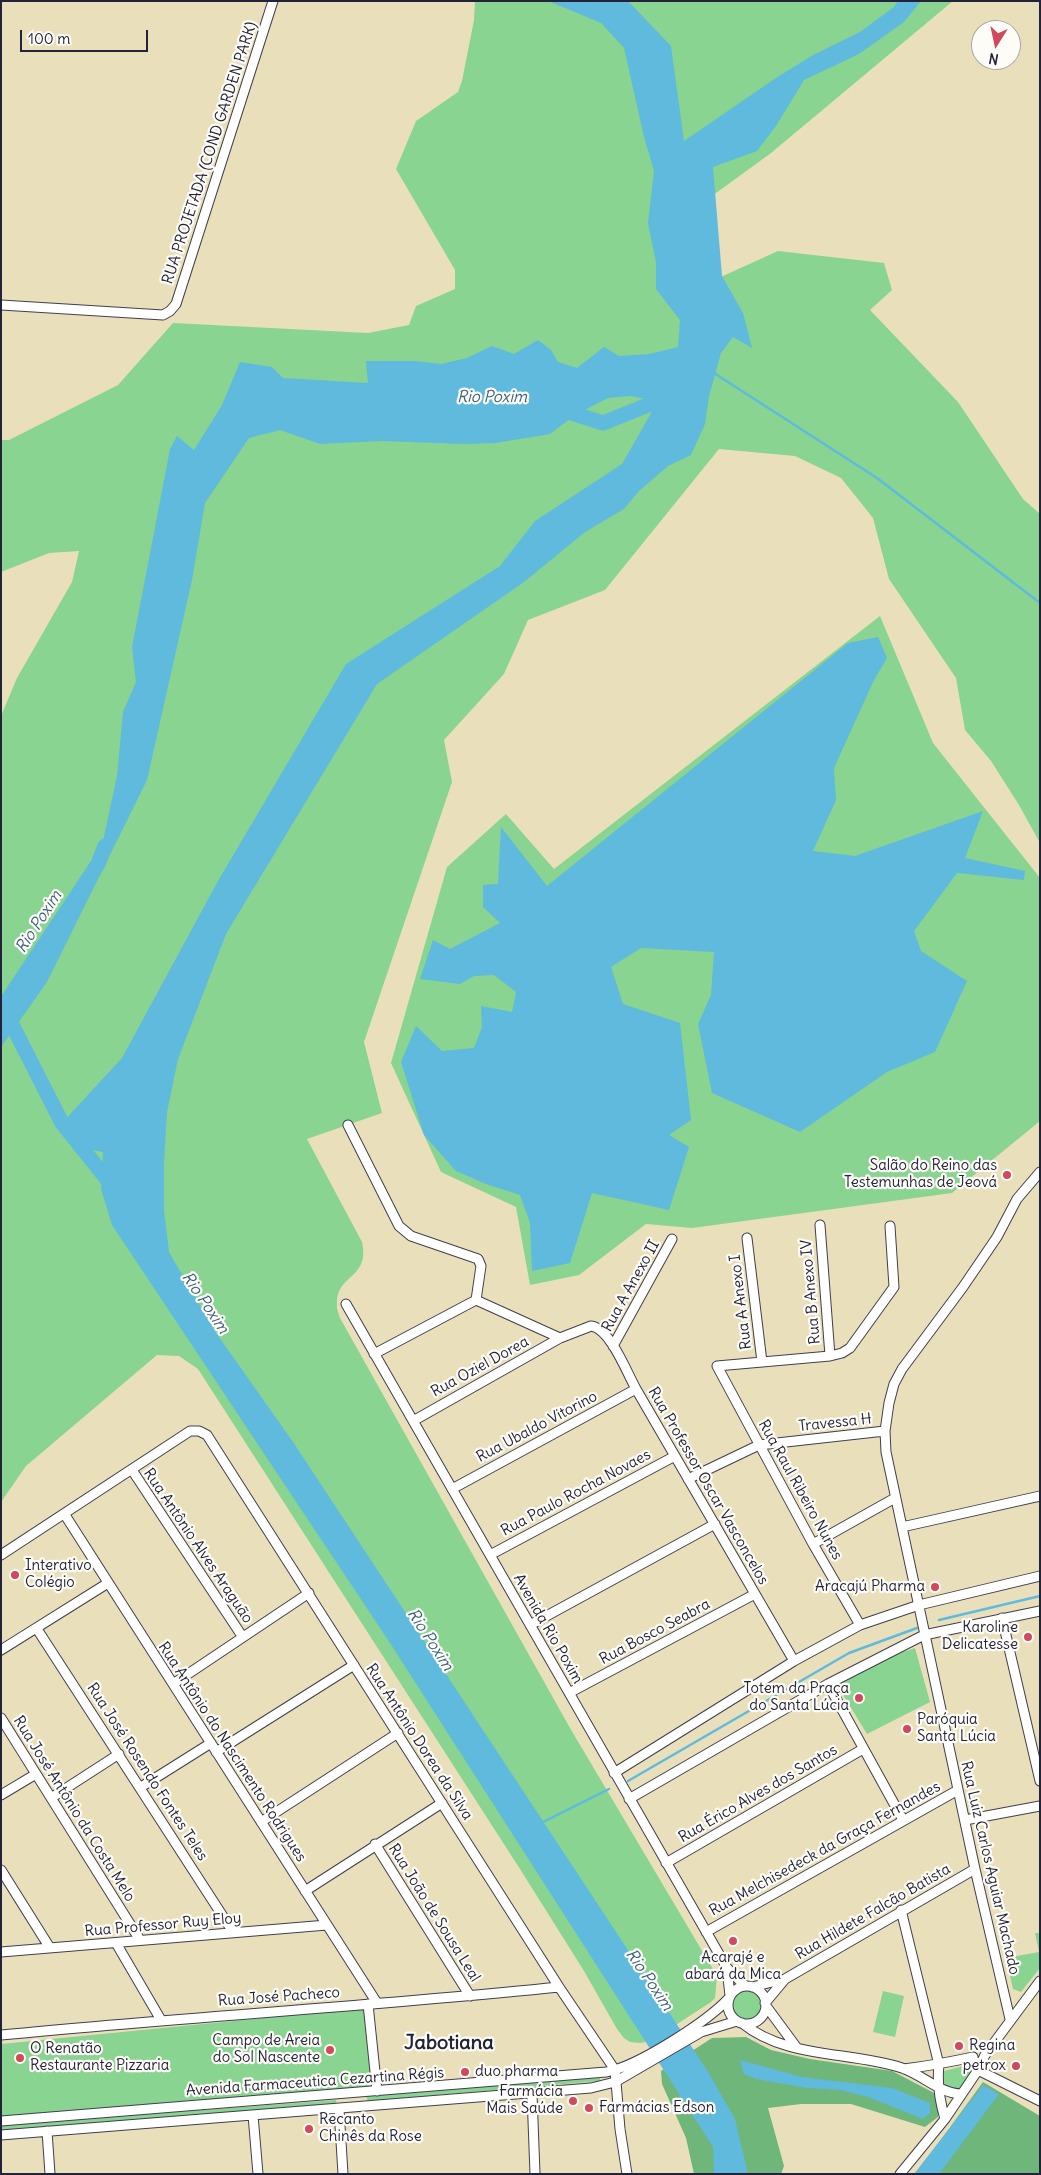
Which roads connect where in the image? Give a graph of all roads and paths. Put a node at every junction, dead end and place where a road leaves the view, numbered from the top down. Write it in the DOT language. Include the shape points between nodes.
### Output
graph roads {
  1 [pos="272,1"];
  2 [pos="1,305"];
  3 [pos="348,1125"];
  4 [pos="1040,1172"];
  5 [pos="820,1225"];
  6 [pos="890,1226"];
  7 [pos="747,1238"];
  8 [pos="672,1239"];
  9 [pos="476,1300"];
  10 [pos="346,1304"];
  11 [pos="596,1326"];
  12 [pos="560,1338"];
  13 [pos="613,1346"];
  14 [pos="374,1354"];
  15 [pos="830,1356"];
  16 [pos="762,1362"];
  17 [pos="636,1389"];
  18 [pos="413,1421"];
  19 [pos="885,1431"];
  20 [pos="759,1445"];
  21 [pos="675,1456"];
  22 [pos="132,1470"];
  23 [pos="688,1479"];
  24 [pos="452,1489"];
  25 [pos="1040,1496"];
  26 [pos="895,1498"];
  27 [pos="66,1515"];
  28 [pos="715,1524"];
  29 [pos="902,1527"];
  30 [pos="813,1544"];
  31 [pos="1,1555"];
  32 [pos="490,1555"];
  33 [pos="1040,1576"];
  34 [pos="108,1583"];
  35 [pos="309,1593"];
  36 [pos="755,1594"];
  37 [pos="919,1605"];
  38 [pos="1040,1610"];
  39 [pos="1002,1618"];
  40 [pos="530,1625"];
  41 [pos="860,1625"];
  42 [pos="37,1629"];
  43 [pos="924,1635"];
  44 [pos="242,1636"];
  45 [pos="1,1650"];
  46 [pos="794,1661"];
  47 [pos="354,1665"];
  48 [pos="173,1684"];
  49 [pos="828,1684"];
  50 [pos="569,1693"];
  51 [pos="1,1718"];
  52 [pos="398,1733"];
  53 [pos="210,1743"];
  54 [pos="864,1749"];
  55 [pos="216,1752"];
  56 [pos="119,1754"];
  57 [pos="614,1773"];
  58 [pos="36,1774"];
  59 [pos="1040,1781"];
  60 [pos="141,1786"];
  61 [pos="958,1790"];
  62 [pos="1,1795"];
  63 [pos="51,1798"];
  64 [pos="629,1799"];
  65 [pos="442,1803"];
  66 [pos="1040,1806"];
  67 [pos="903,1820"];
  68 [pos="965,1820"];
  69 [pos="261,1822"];
  70 [pos="375,1844"];
  71 [pos="666,1863"];
  72 [pos="975,1869"];
  73 [pos="1,1870"];
  74 [pos="305,1891"];
  75 [pos="901,1910"];
  76 [pos="327,1925"];
  77 [pos="233,1932"];
  78 [pos="706,1932"];
  79 [pos="140,1940"];
  80 [pos="116,1943"];
  81 [pos="50,1948"];
  82 [pos="1,1952"];
  83 [pos="727,1968"];
  84 [pos="785,1979"];
  85 [pos="1040,1981"];
  86 [pos="559,1987"];
  87 [pos="749,1987"];
  88 [pos="470,1996"];
  89 [pos="730,1997"];
  90 [pos="372,2003"];
  91 [pos="765,2004"];
  92 [pos="1010,2019"];
  93 [pos="161,2020"];
  94 [pos="739,2022"];
  95 [pos="1,2026"];
  96 [pos="699,2028"];
  97 [pos="4,2035"];
  98 [pos="797,2048"];
  99 [pos="985,2055"];
  100 [pos="969,2058"];
  101 [pos="643,2061"];
  102 [pos="939,2065"];
  103 [pos="904,2069"];
  104 [pos="615,2070"];
  105 [pos="978,2070"];
  106 [pos="615,2082"];
  107 [pos="940,2088"];
  108 [pos="378,2091"];
  109 [pos="342,2094"];
  110 [pos="532,2094"];
  111 [pos="961,2094"];
  112 [pos="1040,2101"];
  113 [pos="342,2108"];
  114 [pos="253,2114"];
  115 [pos="945,2118"];
  116 [pos="1,2121"];
  117 [pos="47,2131"];
  118 [pos="1,2135"];
  119 [pos="50,2174"];
  120 [pos="258,2174"];
  121 [pos="343,2174"];
  122 [pos="535,2174"];
  123 [pos="627,2174"];
  124 [pos="900,2174"];
  1 -- 2 [label="street, RUA PROJETADA (COND GARDEN PARK)" via="176,304 170,311 162,315"];
  3 -- 9 [label="street" via="399,1226 411,1236 478,1259 482,1266"];
  4 -- 19 [label="street" via="1017,1198 997,1237 902,1368 894,1384"];
  5 -- 15 [label="street, Rua B Anexo IV"];
  6 -- 15 [label="street" via="894,1287 856,1341 842,1353"];
  7 -- 16 [label="street, Rua A Anexo I"];
  8 -- 13 [label="street, Rua A Anexo II"];
  9 -- 12 [label="street"];
  9 -- 14 [label="street"];
  10 -- 14 [label="street, Avenida Rio Poxim"];
  11 -- 12 [label="street, Rua Oziel Dorea"];
  11 -- 13 [label="street, Rua Professor Oscar Vasconcelos"];
  12 -- 18 [label="street, Rua Oziel Dorea"];
  13 -- 17 [label="street, Rua Professor Oscar Vasconcelos"];
  14 -- 18 [label="street, Avenida Rio Poxim"];
  15 -- 16 [label="street"];
  16 -- 20 [label="street, Rua Raul Ribeiro Nunes" via="717,1366"];
  17 -- 21 [label="street, Rua Professor Oscar Vasconcelos"];
  17 -- 24 [label="street, Rua Ubaldo Vitorino"];
  18 -- 24 [label="street, Avenida Rio Poxim"];
  19 -- 20 [label="street, Travessa H"];
  19 -- 26 [label="street, Rua Luiz Carlos Aguiar Machado"];
  20 -- 23 [label="street, Travessa H"];
  20 -- 30 [label="street, Rua Raul Ribeiro Nunes"];
  21 -- 23 [label="street, Rua Professor Oscar Vasconcelos"];
  21 -- 32 [label="street, Rua Paulo Rocha Novaes"];
  22 -- 27 [label="street"];
  22 -- 35 [label="street, Rua Antônio Dorea da Silva" via="190,1432 199,1431 207,1435"];
  22 -- 44 [label="street, Rua Antônio Alves Araguão"];
  23 -- 28 [label="street, Rua Professor Oscar Vasconcelos"];
  24 -- 32 [label="street, Avenida Rio Poxim"];
  25 -- 29 [label="street"];
  26 -- 29 [label="street, Rua Luiz Carlos Aguiar Machado"];
  26 -- 30 [label="street"];
  27 -- 31 [label="street"];
  27 -- 34 [label="street, Rua Antônio do Nascimento Rodrigues"];
  28 -- 36 [label="street, Rua Professor Oscar Vasconcelos"];
  28 -- 40 [label="street"];
  29 -- 37 [label="street, Rua Luiz Carlos Aguiar Machado"];
  30 -- 41 [label="street, Rua Raul Ribeiro Nunes"];
  32 -- 40 [label="street, Avenida Rio Poxim"];
  33 -- 37 [label="street"];
  34 -- 42 [label="street"];
  34 -- 48 [label="street, Rua Antônio do Nascimento Rodrigues"];
  35 -- 44 [label="street"];
  35 -- 47 [label="street, Rua Antônio Dorea da Silva"];
  36 -- 46 [label="street, Rua Professor Oscar Vasconcelos"];
  36 -- 50 [label="street, Rua Bosco Seabra"];
  37 -- 41 [label="street"];
  37 -- 43 [label="street, Rua Luiz Carlos Aguiar Machado"];
  38 -- 39 [label="street"];
  39 -- 43 [label="street"];
  39 -- 59 [label="street"];
  40 -- 50 [label="street, Avenida Rio Poxim"];
  41 -- 46 [label="street"];
  42 -- 45 [label="street"];
  42 -- 56 [label="street, Rua José Rosendo Fontes Teles"];
  43 -- 49 [label="street"];
  43 -- 61 [label="street, Rua Luiz Carlos Aguiar Machado"];
  44 -- 48 [label="street"];
  46 -- 57 [label="street"];
  47 -- 52 [label="street, Rua Antônio Dorea da Silva"];
  47 -- 55 [label="street"];
  48 -- 53 [label="street, Rua Antônio do Nascimento Rodrigues"];
  49 -- 54 [label="street"];
  49 -- 64 [label="street"];
  50 -- 57 [label="street, Avenida Rio Poxim"];
  51 -- 58 [label="street, Rua José Antônio da Costa Melo"];
  52 -- 65 [label="street, Rua Antônio Dorea da Silva"];
  52 -- 69 [label="street"];
  53 -- 55 [label="street, Rua Antônio do Nascimento Rodrigues"];
  53 -- 60 [label="street"];
  54 -- 67 [label="street"];
  54 -- 71 [label="street, Rua Érico Alves dos Santos"];
  55 -- 69 [label="street, Rua Antônio do Nascimento Rodrigues"];
  56 -- 60 [label="street, Rua José Rosendo Fontes Teles"];
  56 -- 63 [label="street"];
  57 -- 64 [label="street, Avenida Rio Poxim"];
  58 -- 62 [label="street"];
  58 -- 63 [label="street, Rua José Antônio da Costa Melo"];
  60 -- 77 [label="street, Rua José Rosendo Fontes Teles"];
  61 -- 67 [label="street, Rua Melchisedeck da Graça Fernandes"];
  61 -- 68 [label="street, Rua Luiz Carlos Aguiar Machado"];
  63 -- 79 [label="street, Rua José Antônio da Costa Melo"];
  64 -- 71 [label="street, Avenida Rio Poxim"];
  65 -- 70 [label="street"];
  65 -- 86 [label="street, Rua Antônio Dorea da Silva"];
  66 -- 68 [label="street"];
  67 -- 78 [label="street, Rua Melchisedeck da Graça Fernandes"];
  68 -- 72 [label="street, Rua Luiz Carlos Aguiar Machado"];
  69 -- 74 [label="street, Rua Antônio do Nascimento Rodrigues"];
  70 -- 74 [label="street"];
  70 -- 88 [label="street, Rua João de Sousa Leal"];
  71 -- 78 [label="street, Avenida Rio Poxim"];
  72 -- 75 [label="street, Rua Hildete Falcão Batista"];
  72 -- 92 [label="street, Rua Luiz Carlos Aguiar Machado"];
  73 -- 81 [label="street"];
  74 -- 76 [label="street, Rua Antônio do Nascimento Rodrigues"];
  75 -- 84 [label="street, Rua Hildete Falcão Batista"];
  75 -- 102 [label="street"];
  76 -- 77 [label="street, Rua Professor Ruy Eloy"];
  76 -- 90 [label="street, Rua Antônio do Nascimento Rodrigues"];
  77 -- 79 [label="street, Rua Professor Ruy Eloy"];
  78 -- 83 [label="street, Avenida Rio Poxim"];
  79 -- 80 [label="street, Rua Professor Ruy Eloy"];
  80 -- 81 [label="street, Rua Professor Ruy Eloy"];
  80 -- 93 [label="street"];
  81 -- 82 [label="street, Rua Professor Ruy Eloy"];
  83 -- 87 [label="street, Avenida Rio Poxim"];
  83 -- 89 [label="street, Avenida Rio Poxim"];
  84 -- 87 [label="street, Rua Hildete Falcão Batista"];
  84 -- 91 [label="street, Rua Hildete Falcão Batista"];
  85 -- 92 [label="street"];
  86 -- 88 [label="street, Rua José Pacheco"];
  86 -- 104 [label="street, Rua Antônio Dorea da Silva"];
  87 -- 89 [label="street" via="739,1988"];
  87 -- 91 [label="street" via="761,1993"];
  88 -- 90 [label="street, Rua José Pacheco"];
  89 -- 94 [label="street" via="728,2009"];
  89 -- 96 [label="street, Avenida Farmaceutica Cezartina Régis"];
  90 -- 93 [label="street, Rua José Pacheco"];
  90 -- 108 [label="street"];
  91 -- 94 [label="street" via="758,2020"];
  91 -- 98 [label="street"];
  92 -- 99 [label="street"];
  93 -- 97 [label="street, Rua José Pacheco"];
  94 -- 96 [label="street"];
  94 -- 98 [label="street" via="768,2040"];
  95 -- 97 [label="street"];
  96 -- 101 [label="street, Avenida Farmaceutica Cezartina Régis"];
  98 -- 103 [label="street" via="868,2059"];
  99 -- 100 [label="street"];
  99 -- 105 [label="street"];
  100 -- 102 [label="street"];
  100 -- 105 [label="street" via="976,2062"];
  101 -- 104 [label="street, Avenida Farmaceutica Cezartina Régis"];
  101 -- 106 [label="street, Avenida Farmaceutica Cezartina Régis"];
  102 -- 103 [label="street"];
  102 -- 107 [label="street"];
  103 -- 107 [label="street"];
  104 -- 106 [label="street"];
  104 -- 108 [label="street, Avenida Farmaceutica Cezartina Régis"];
  105 -- 111 [label="street"];
  105 -- 112 [label="street"];
  106 -- 110 [label="street, Avenida Farmaceutica Cezartina Régis" via="591,2088"];
  106 -- 123 [label="street"];
  107 -- 111 [label="street"];
  107 -- 115 [label="street"];
  108 -- 109 [label="street, Avenida Farmaceutica Cezartina Régis"];
  109 -- 113 [label="street"];
  109 -- 116 [label="street, Avenida Farmaceutica Cezartina Régis"];
  110 -- 113 [label="street, Avenida Farmaceutica Cezartina Régis"];
  110 -- 122 [label="street"];
  111 -- 115 [label="street"];
  113 -- 114 [label="street, Avenida Farmaceutica Cezartina Régis"];
  113 -- 121 [label="street"];
  114 -- 117 [label="street, Avenida Farmaceutica Cezartina Régis"];
  114 -- 120 [label="street"];
  115 -- 124 [label="street"];
  117 -- 118 [label="street, Avenida Farmaceutica Cezartina Régis"];
  117 -- 119 [label="street"];
}
